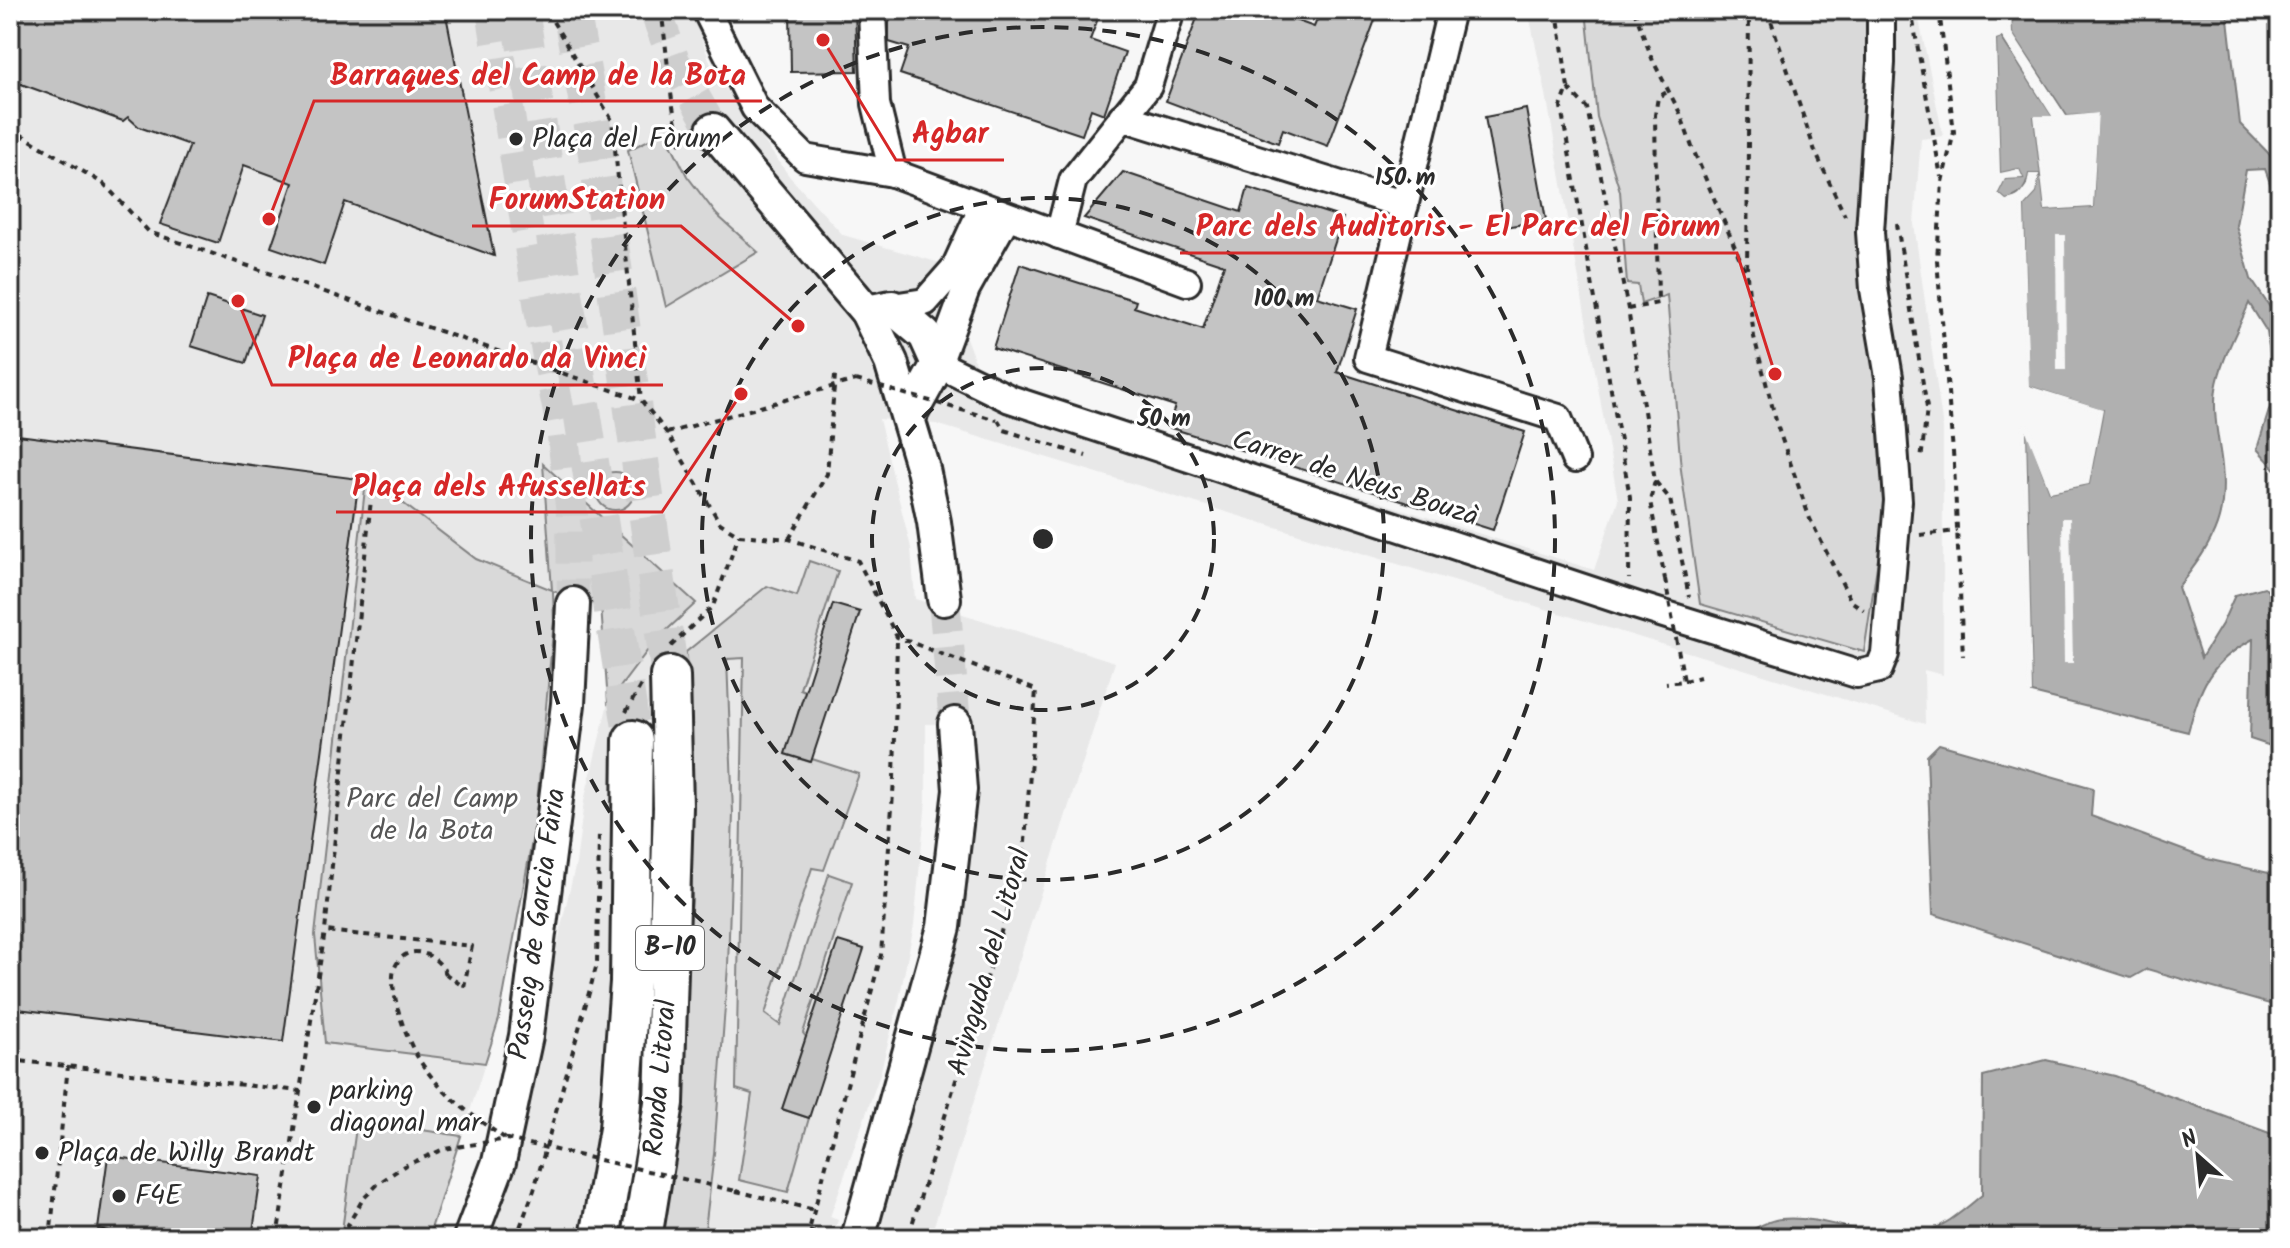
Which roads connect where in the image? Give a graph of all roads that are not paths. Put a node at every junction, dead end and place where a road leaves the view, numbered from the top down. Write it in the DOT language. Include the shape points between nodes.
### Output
graph roads {
  1 [pos="706,10"];
  2 [pos="872,10"];
  3 [pos="1171,10"];
  4 [pos="1451,10"];
  5 [pos="1881,10"];
  6 [pos="1122,117"];
  7 [pos="713,130"];
  8 [pos="893,173"];
  9 [pos="1405,205"];
  10 [pos="995,211"];
  11 [pos="1059,235"];
  12 [pos="1187,282"];
  13 [pos="879,310"];
  14 [pos="938,364"];
  15 [pos="909,417"];
  16 [pos="1575,459"];
  17 [pos="944,599"];
  18 [pos="573,604"];
  19 [pos="670,676"];
  20 [pos="955,724"];
  21 [pos="633,740"];
  22 [pos="470,1238"];
  23 [pos="600,1238"];
  24 [pos="642,1238"];
  25 [pos="858,1238"];
  1 -- 8 [label="street" via="755,108 805,158"];
  2 -- 8 [label="street" via="876,104"];
  3 -- 6 [label="street" via="1148,86"];
  4 -- 9 [label="street"];
  5 -- 14 [label="street, Carrer de Neus Bouzà" via="1870,232 1898,501 1885,654 1879,669 1857,674 1622,601 1010,399"];
  6 -- 9 [label="street"];
  6 -- 11 [label="street" via="1073,180"];
  7 -- 13 [label="main road"];
  8 -- 10 [label="street"];
  9 -- 16 [label="street" via="1368,358 1558,418"];
  10 -- 11 [label="street"];
  10 -- 13 [label="street" via="925,302"];
  10 -- 14 [label="street"];
  11 -- 12 [label="street"];
  13 -- 14 [label="main road" via="925,335"];
  13 -- 15 [label="main road"];
  14 -- 15 [label="main road"];
  15 -- 17 [label="main road" via="934,522"];
  18 -- 22 [label="main road, Passeig de Garcia Fària" via="568,704 526,1036 499,1162"];
  19 -- 24 [label="highway, Ronda Litoral / B-10" via="673,807 664,1103"];
  20 -- 25 [label="main road, Avinguda del Litoral" via="960,790 944,927"];
  21 -- 23 [label="highway, Ronda Litoral / B-10" via="630,982 619,1129"];
}
